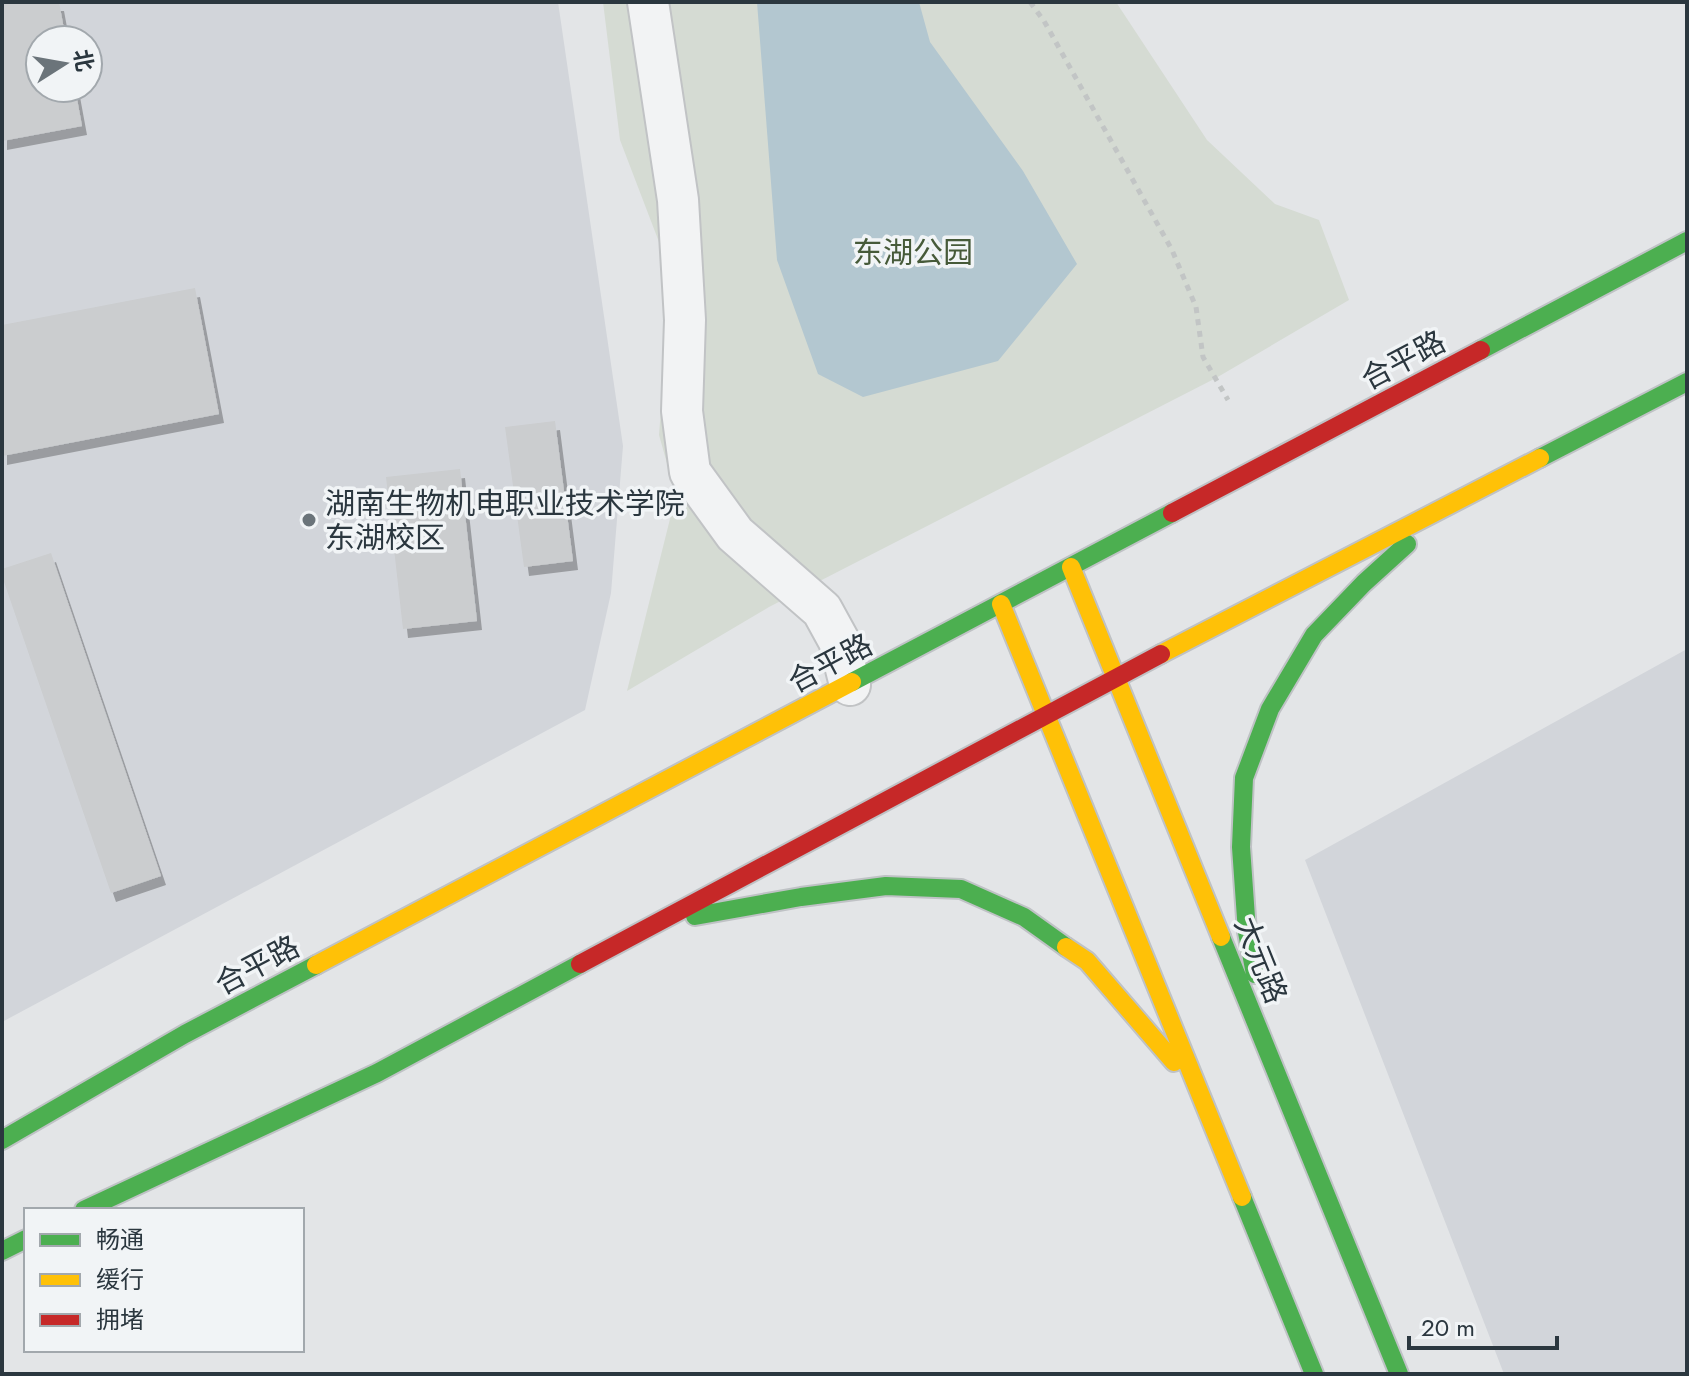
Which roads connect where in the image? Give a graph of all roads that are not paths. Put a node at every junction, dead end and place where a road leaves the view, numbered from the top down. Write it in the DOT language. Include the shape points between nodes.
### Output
graph roads {
  1 [pos="648,2"];
  2 [pos="1687,241"];
  3 [pos="1687,382"];
  4 [pos="1455,502"];
  5 [pos="1071,567"];
  6 [pos="1001,604"];
  7 [pos="1116,677"];
  8 [pos="850,685"];
  9 [pos="1046,714"];
  10 [pos="658,923"];
  11 [pos="1271,1059"];
  12 [pos="1200,1094"];
  13 [pos="2,1140"];
  14 [pos="88,1208"];
  15 [pos="24,1240"];
  16 [pos="2,1251"];
  17 [pos="1314,1374"];
  18 [pos="1399,1374"];
  1 -- 8 [label="street" via="678,200 685,320 682,411 690,472 735,534 822,610 839,641"];
  2 -- 5 [label="main road, 合平路"];
  3 -- 4 [label="main road"];
  4 -- 7 [label="main road"];
  4 -- 11 [label="main road" via="1314,635 1270,709 1244,778 1241,847 1247,932"];
  5 -- 6 [label="main road, 合平路"];
  5 -- 7 [label="main road, 大元路"];
  6 -- 8 [label="main road, 合平路"];
  6 -- 9 [label="main road"];
  7 -- 9 [label="main road"];
  7 -- 11 [label="main road, 大元路"];
  8 -- 13 [label="main road, 合平路" via="185,1034"];
  9 -- 10 [label="main road"];
  9 -- 12 [label="main road"];
  10 -- 12 [label="main road" via="886,886 961,889 1024,917 1087,961"];
  10 -- 14 [label="main road" via="377,1073"];
  11 -- 18 [label="main road, 大元路"];
  12 -- 17 [label="main road"];
  15 -- 16 [label="main road"];
}
